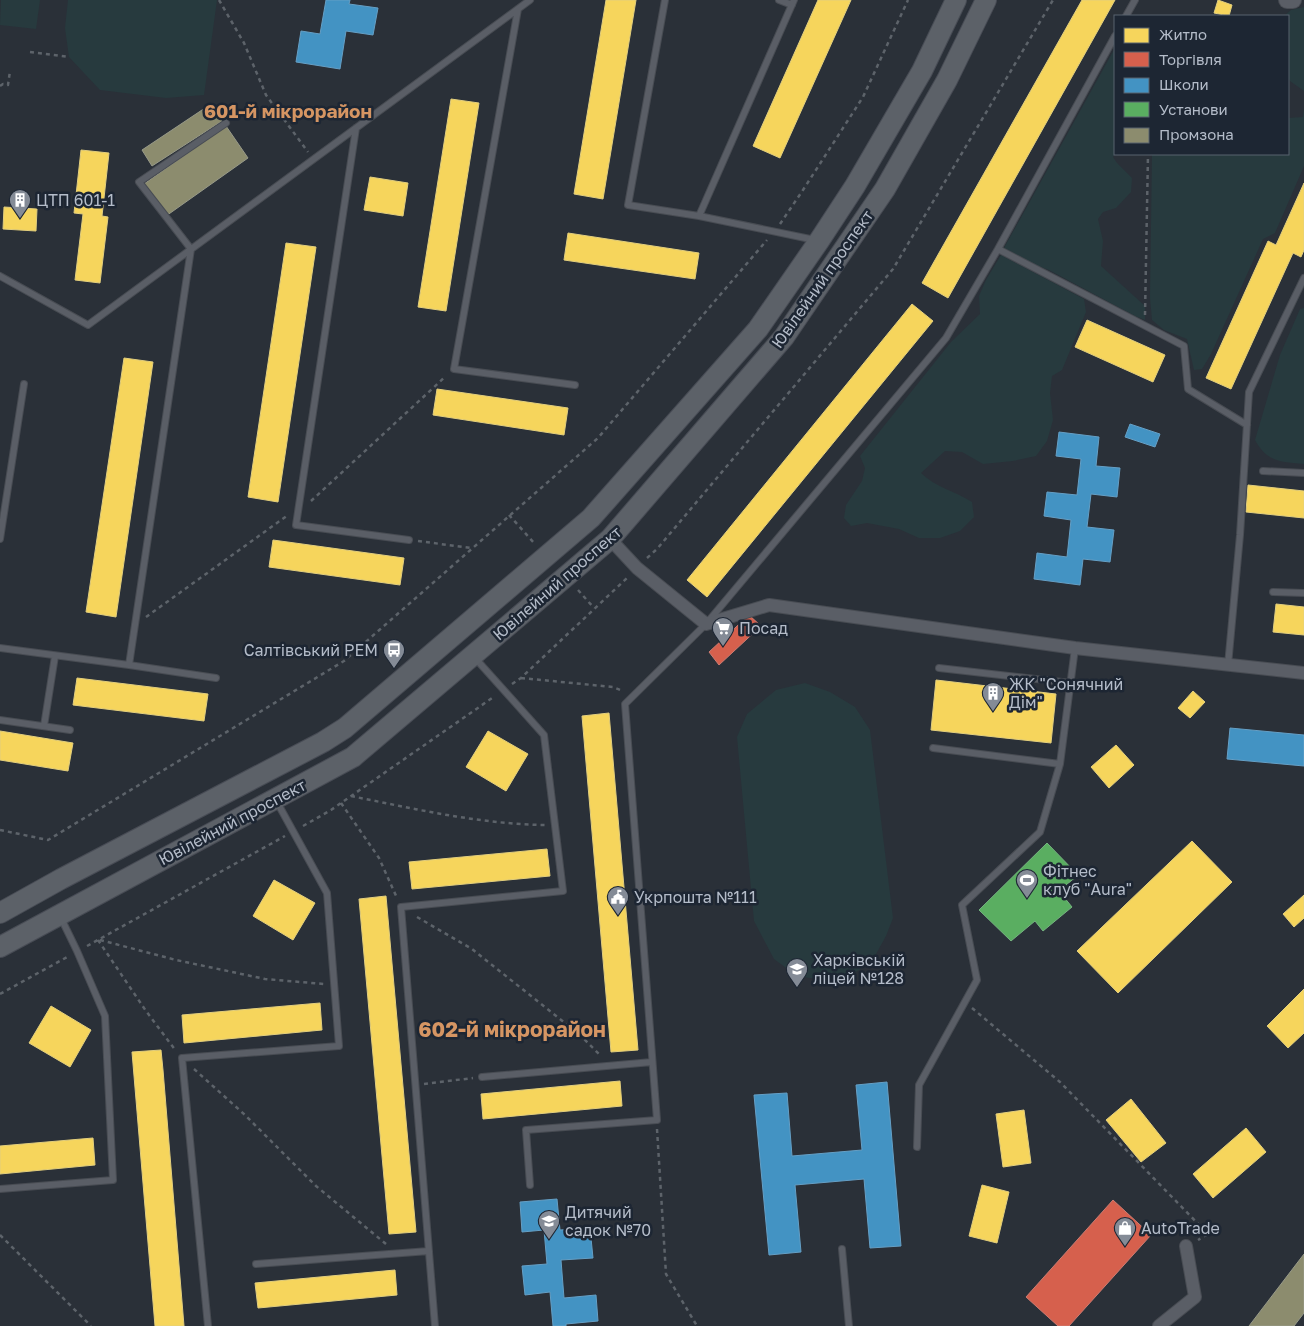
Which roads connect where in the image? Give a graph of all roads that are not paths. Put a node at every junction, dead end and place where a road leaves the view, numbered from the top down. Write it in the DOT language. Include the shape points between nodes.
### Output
graph roads {
  1 [pos="530,0"];
  2 [pos="665,0"];
  3 [pos="779,0"];
  4 [pos="956,0"];
  5 [pos="986,0"];
  6 [pos="1135,0"];
  7 [pos="1287,0"];
  8 [pos="1293,0"];
  9 [pos="793,3"];
  10 [pos="518,9"];
  11 [pos="1127,15"];
  12 [pos="1114,38"];
  13 [pos="226,123"];
  14 [pos="356,128"];
  15 [pos="699,216"];
  16 [pos="819,241"];
  17 [pos="191,249"];
  18 [pos="998,249"];
  19 [pos="0,276"];
  20 [pos="1304,278"];
  21 [pos="24,384"];
  22 [pos="575,385"];
  23 [pos="1247,426"];
  24 [pos="1262,471"];
  25 [pos="1304,473"];
  26 [pos="591,518"];
  27 [pos="0,539"];
  28 [pos="610,539"];
  29 [pos="409,540"];
  30 [pos="1273,592"];
  31 [pos="1304,593"];
  32 [pos="706,624"];
  33 [pos="0,648"];
  34 [pos="1075,648"];
  35 [pos="473,655"];
  36 [pos="56,656"];
  37 [pos="1228,665"];
  38 [pos="129,666"];
  39 [pos="939,668"];
  40 [pos="1304,673"];
  41 [pos="216,678"];
  42 [pos="1071,683"];
  43 [pos="0,720"];
  44 [pos="44,726"];
  45 [pos="70,730"];
  46 [pos="933,748"];
  47 [pos="1060,764"];
  48 [pos="275,798"];
  49 [pos="0,913"];
  50 [pos="59,915"];
  51 [pos="0,947"];
  52 [pos="652,1062"];
  53 [pos="482,1076"];
  54 [pos="917,1147"];
  55 [pos="530,1185"];
  56 [pos="0,1189"];
  57 [pos="1186,1246"];
  58 [pos="842,1249"];
  59 [pos="429,1251"];
  60 [pos="256,1264"];
  61 [pos="208,1326"];
  62 [pos="435,1326"];
  63 [pos="849,1326"];
  64 [pos="1159,1326"];
  1 -- 10 [label="lane"];
  2 -- 15 [label="lane" via="628,204"];
  3 -- 9 [label="lane"];
  4 -- 16 [label="main road, Ювілейний проспект" via="922,71"];
  5 -- 28 [label="main road, Ювілейний проспект" via="947,80 885,189 784,337"];
  6 -- 11 [label="lane"];
  7 -- 8 [label="street"];
  9 -- 15 [label="lane"];
  10 -- 14 [label="lane"];
  10 -- 22 [label="lane" via="454,369"];
  12 -- 18 [label="lane"];
  13 -- 17 [label="lane" via="139,182"];
  14 -- 17 [label="lane"];
  14 -- 29 [label="lane" via="296,525"];
  15 -- 16 [label="lane"];
  16 -- 26 [label="main road, Ювілейний проспект" via="758,329"];
  17 -- 19 [label="lane" via="88,325"];
  17 -- 38 [label="lane"];
  18 -- 23 [label="lane" via="1184,346 1188,389"];
  18 -- 32 [label="lane" via="946,338"];
  20 -- 23 [label="lane" via="1250,392"];
  21 -- 27 [label="lane"];
  23 -- 37 [label="lane"];
  24 -- 25 [label="lane"];
  26 -- 28 [label="main road"];
  26 -- 49 [label="main road, Ювілейний проспект" via="345,728"];
  28 -- 32 [label="street" via="637,568"];
  28 -- 35 [label="main road, Ювілейний проспект"];
  30 -- 31 [label="lane"];
  32 -- 34 [label="street" via="769,605"];
  32 -- 52 [label="lane" via="625,704"];
  33 -- 36 [label="lane"];
  34 -- 37 [label="street"];
  34 -- 42 [label="lane"];
  35 -- 48 [label="main road, Ювілейний проспект" via="353,756"];
  35 -- 59 [label="lane" via="544,736 563,890 401,907"];
  36 -- 38 [label="lane"];
  36 -- 44 [label="lane"];
  37 -- 40 [label="street"];
  38 -- 41 [label="lane"];
  39 -- 42 [label="lane"];
  42 -- 47 [label="lane"];
  43 -- 44 [label="lane"];
  44 -- 45 [label="lane"];
  46 -- 47 [label="lane"];
  47 -- 54 [label="lane" via="1040,832 962,905 977,980 919,1085"];
  48 -- 50 [label="main road, Ювілейний проспект"];
  48 -- 61 [label="lane" via="327,893 339,1046 182,1058"];
  50 -- 51 [label="main road, Ювілейний проспект"];
  50 -- 56 [label="lane" via="105,1016 114,1180"];
  52 -- 53 [label="lane"];
  52 -- 55 [label="lane" via="657,1120 526,1130"];
  57 -- 64 [label="street" via="1195,1297"];
  58 -- 63 [label="lane"];
  59 -- 60 [label="lane"];
  59 -- 62 [label="lane"];
}
